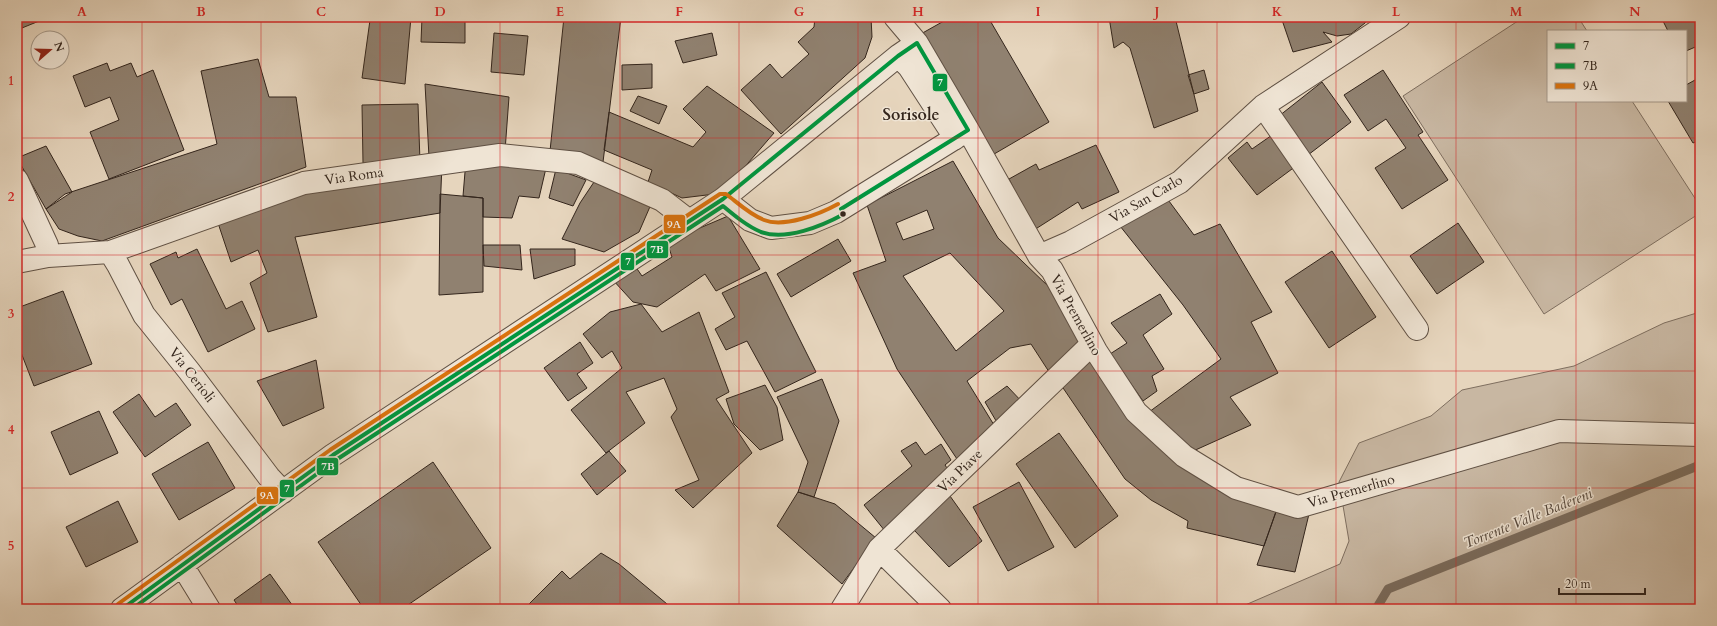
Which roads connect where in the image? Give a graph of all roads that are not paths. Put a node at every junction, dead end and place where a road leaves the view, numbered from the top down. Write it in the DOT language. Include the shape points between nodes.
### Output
graph roads {
  1 [pos="895,17"];
  2 [pos="1399,17"];
  3 [pos="916,43"];
  4 [pos="898,56"];
  5 [pos="1263,106"];
  6 [pos="961,134"];
  7 [pos="17,180"];
  8 [pos="723,199"];
  9 [pos="688,220"];
  10 [pos="110,252"];
  11 [pos="48,256"];
  12 [pos="1039,256"];
  13 [pos="17,262"];
  14 [pos="1416,329"];
  15 [pos="1092,344"];
  16 [pos="1700,435"];
  17 [pos="283,492"];
  18 [pos="879,549"];
  19 [pos="182,565"];
  20 [pos="122,609"];
  21 [pos="210,609"];
  22 [pos="842,609"];
  23 [pos="940,609"];
  1 -- 3 [label="street"];
  2 -- 5 [label="street, Via San Carlo"];
  3 -- 4 [label="street"];
  3 -- 6 [label="street"];
  4 -- 6 [label="street" via="909,67 950,130"];
  4 -- 8 [label="street"];
  5 -- 12 [label="street, Via San Carlo" via="1180,182 1071,242"];
  5 -- 14 [label="street"];
  6 -- 8 [label="street" via="836,212 810,223 771,228 750,220"];
  6 -- 12 [label="street"];
  7 -- 11 [label="street" via="47,245"];
  8 -- 9 [label="street"];
  9 -- 10 [label="street, Via Roma" via="662,200 578,163 500,155 304,183"];
  9 -- 17 [label="street" via="333,455"];
  10 -- 11 [label="street, Via Roma"];
  10 -- 17 [label="street, Via Cerioli" via="144,315"];
  11 -- 13 [label="street, Via Roma"];
  12 -- 15 [label="street, Via Premerlino" via="1052,270"];
  15 -- 16 [label="street, Via Premerlino" via="1136,412 1184,456 1236,488 1298,507 1560,431"];
  15 -- 18 [label="street, Via Piave"];
  17 -- 19 [label="street"];
  18 -- 22 [label="street, Via Piave"];
  18 -- 23 [label="street"];
  19 -- 20 [label="street"];
  19 -- 21 [label="street"];
}
